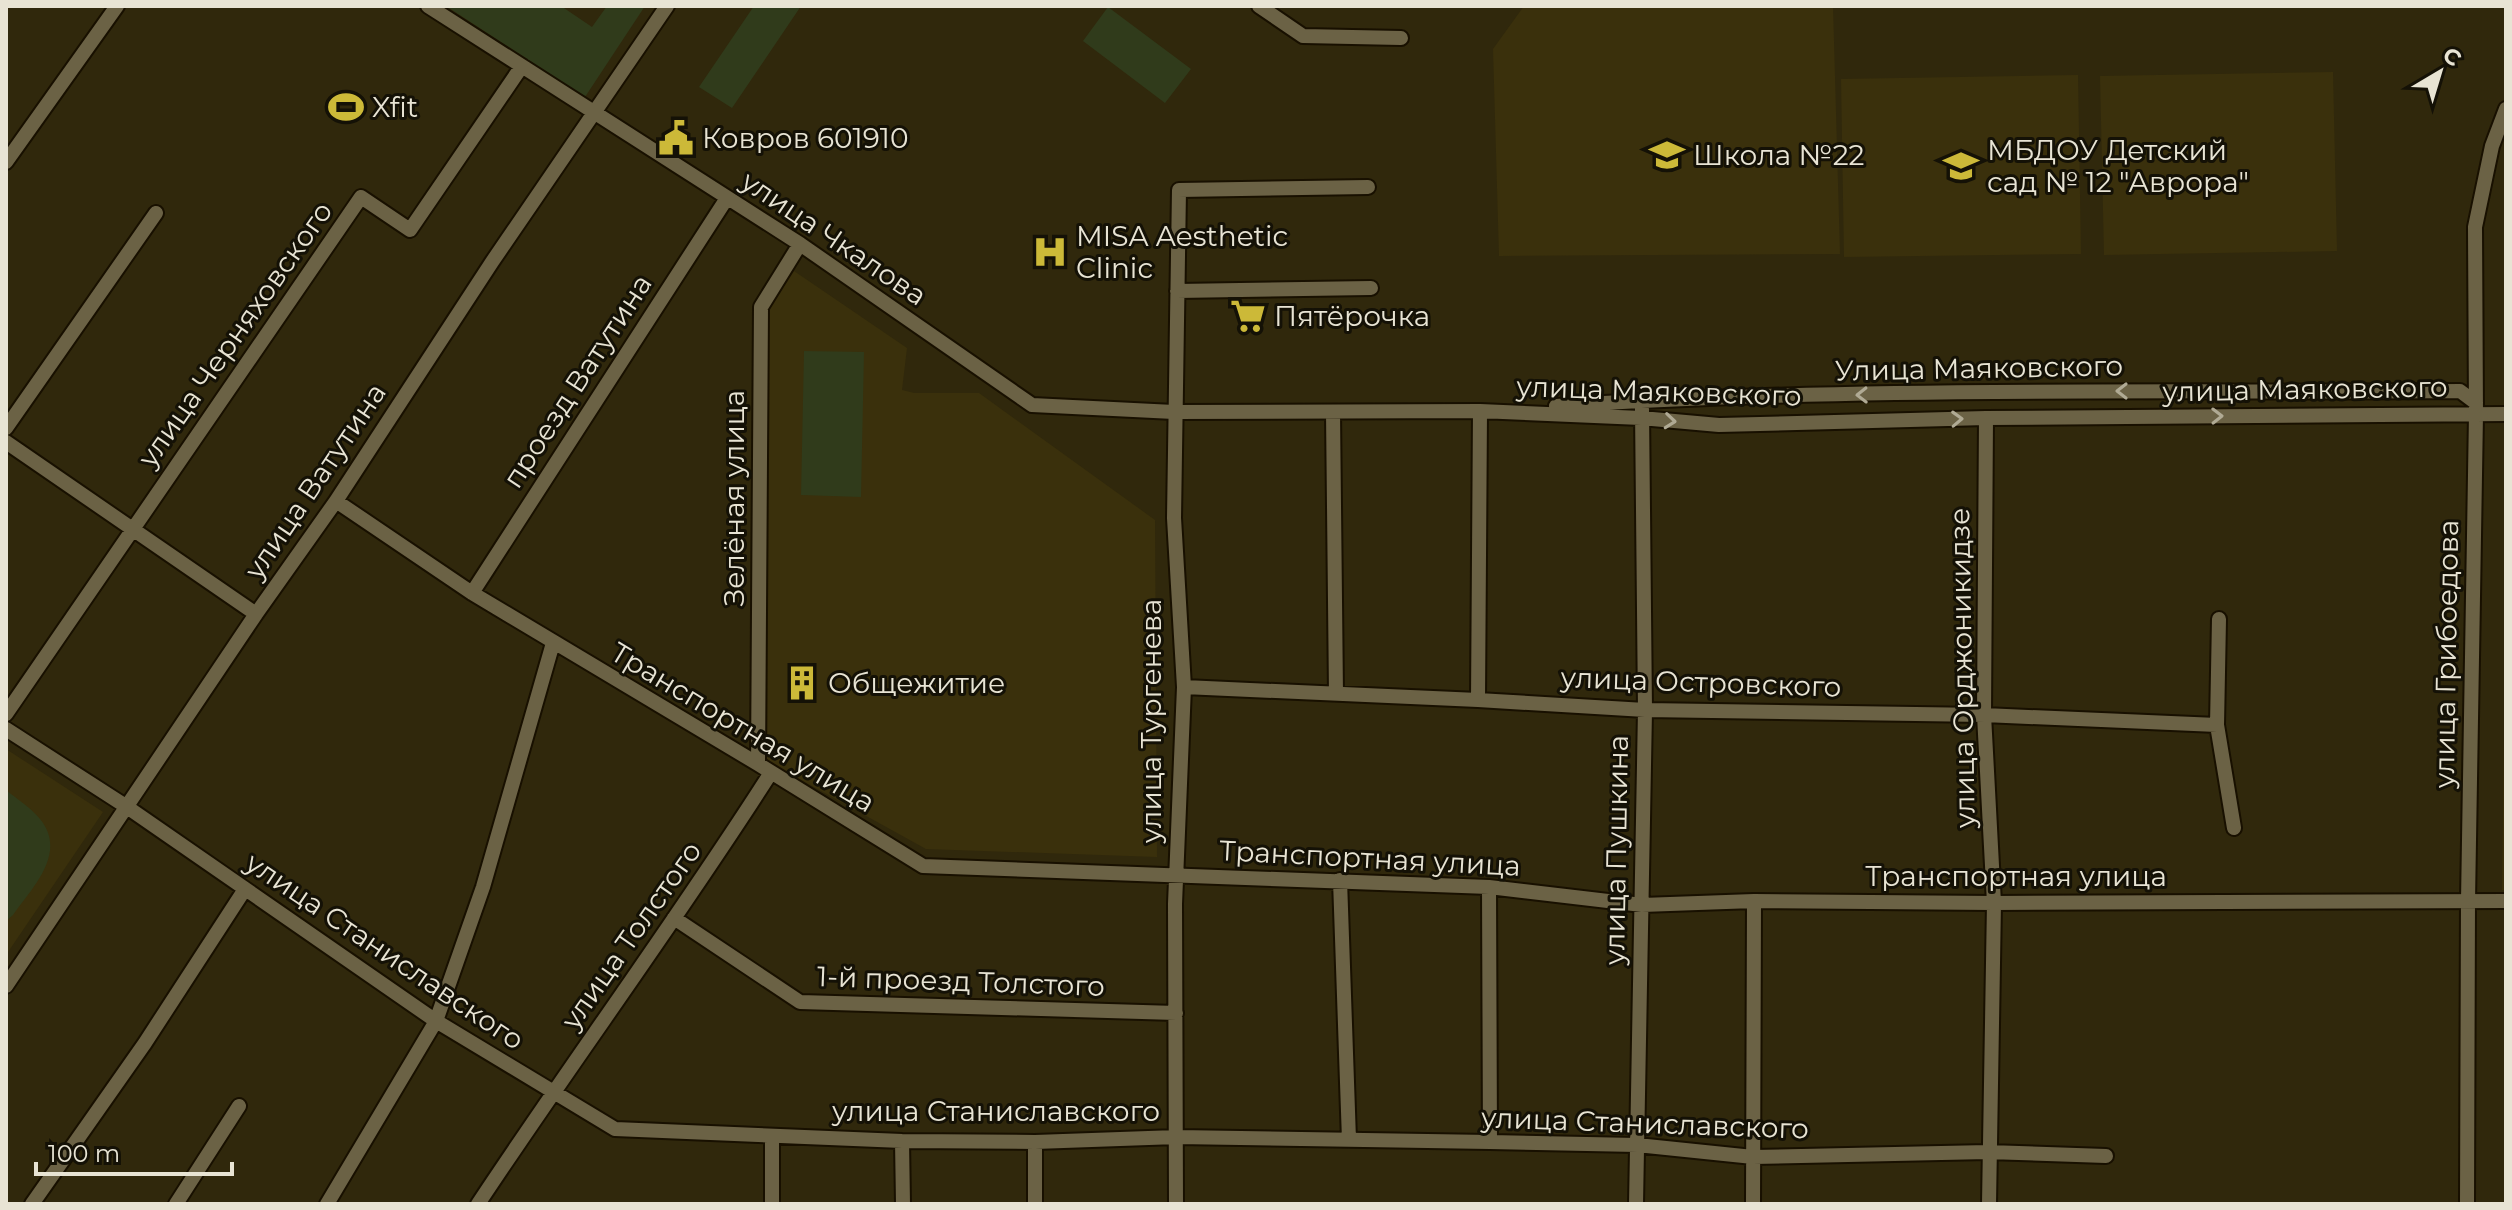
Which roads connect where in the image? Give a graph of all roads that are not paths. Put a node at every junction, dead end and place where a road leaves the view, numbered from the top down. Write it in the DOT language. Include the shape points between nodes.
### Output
graph roads {
  1 [pos="117,6"];
  2 [pos="428,6"];
  3 [pos="667,6"];
  4 [pos="1259,6"];
  5 [pos="1401,38"];
  6 [pos="522,66"];
  7 [pos="2506,109"];
  8 [pos="595,112"];
  9 [pos="2499,146"];
  10 [pos="6,162"];
  11 [pos="1368,187"];
  12 [pos="727,198"];
  13 [pos="156,213"];
  14 [pos="800,244"];
  15 [pos="1371,288"];
  16 [pos="1177,291"];
  17 [pos="968,360"];
  18 [pos="1643,400"];
  19 [pos="2476,408"];
  20 [pos="1480,411"];
  21 [pos="1174,412"];
  22 [pos="1333,412"];
  23 [pos="2506,414"];
  24 [pos="1641,418"];
  25 [pos="1986,418"];
  26 [pos="6,428"];
  27 [pos="6,442"];
  28 [pos="336,501"];
  29 [pos="132,528"];
  30 [pos="472,593"];
  31 [pos="256,614"];
  32 [pos="2219,619"];
  33 [pos="553,643"];
  34 [pos="1184,687"];
  35 [pos="1336,694"];
  36 [pos="1478,700"];
  37 [pos="1645,710"];
  38 [pos="6,714"];
  39 [pos="1984,715"];
  40 [pos="2217,725"];
  41 [pos="6,729"];
  42 [pos="758,764"];
  43 [pos="770,774"];
  44 [pos="127,807"];
  45 [pos="2234,828"];
  46 [pos="1176,874"];
  47 [pos="1340,880"];
  48 [pos="1489,887"];
  49 [pos="245,889"];
  50 [pos="1754,901"];
  51 [pos="2468,901"];
  52 [pos="2506,901"];
  53 [pos="1994,903"];
  54 [pos="1642,905"];
  55 [pos="674,918"];
  56 [pos="6,986"];
  57 [pos="1176,1013"];
  58 [pos="436,1021"];
  59 [pos="552,1092"];
  60 [pos="239,1106"];
  61 [pos="772,1136"];
  62 [pos="1177,1137"];
  63 [pos="1349,1140"];
  64 [pos="902,1141"];
  65 [pos="1035,1142"];
  66 [pos="1490,1142"];
  67 [pos="1637,1145"];
  68 [pos="1988,1152"];
  69 [pos="2106,1156"];
  70 [pos="1753,1157"];
  71 [pos="32,1204"];
  72 [pos="176,1204"];
  73 [pos="327,1204"];
  74 [pos="478,1204"];
  75 [pos="772,1204"];
  76 [pos="903,1204"];
  77 [pos="1035,1204"];
  78 [pos="1176,1204"];
  79 [pos="1636,1204"];
  80 [pos="1753,1204"];
  81 [pos="1989,1204"];
  82 [pos="2467,1204"];
  1 -- 10 [label="street"];
  2 -- 6 [label="street, улица Чкалова"];
  3 -- 8 [label="street, улица Ватутина"];
  4 -- 5 [label="street" via="1303,36"];
  6 -- 8 [label="street, улица Чкалова"];
  6 -- 29 [label="street, улица Черняховского" via="410,230 361,197"];
  7 -- 9 [label="street, улица Грибоедова"];
  8 -- 12 [label="street, улица Чкалова"];
  8 -- 28 [label="street, улица Ватутина"];
  9 -- 19 [label="street, улица Грибоедова" via="2475,227"];
  11 -- 16 [label="street, улица Тургенева" via="1179,190"];
  12 -- 14 [label="street, улица Чкалова"];
  12 -- 30 [label="street, проезд Ватутина"];
  13 -- 26 [label="street"];
  14 -- 17 [label="street, улица Чкалова"];
  14 -- 42 [label="street, Зелёная улица" via="761,307"];
  15 -- 16 [label="street"];
  16 -- 21 [label="street, улица Тургенева"];
  17 -- 21 [label="street, улица Маяковского" via="1032,405"];
  19 -- 18 [label="street, Улица Маяковского, one-way" via="2460,391 2085,391"];
  18 -- 20 [label="street, Улица Маяковского"];
  18 -- 24 [label="street, улица Пушкина"];
  19 -- 23 [label="street, улица Маяковского"];
  25 -- 19 [label="street, улица Маяковского, one-way"];
  19 -- 51 [label="street, улица Грибоедова"];
  20 -- 22 [label="street, улица Маяковского"];
  20 -- 24 [label="street, улица Маяковского"];
  20 -- 36 [label="street"];
  21 -- 22 [label="street, улица Маяковского"];
  21 -- 34 [label="street, улица Тургенева"];
  22 -- 35 [label="street"];
  24 -- 25 [label="street, улица Маяковского, one-way" via="1719,425"];
  24 -- 37 [label="street, улица Пушкина"];
  25 -- 39 [label="street, улица Орджоникидзе"];
  27 -- 29 [label="street"];
  28 -- 30 [label="street, Транспортная улица"];
  28 -- 31 [label="street, улица Ватутина"];
  29 -- 31 [label="street"];
  29 -- 38 [label="street, улица Черняховского"];
  30 -- 33 [label="street, Транспортная улица"];
  31 -- 44 [label="street, улица Ватутина"];
  32 -- 40 [label="street"];
  33 -- 42 [label="street, Транспортная улица"];
  33 -- 58 [label="street" via="483,887"];
  34 -- 35 [label="street, улица Островского"];
  34 -- 46 [label="street, улица Тургенева"];
  35 -- 36 [label="street, улица Островского"];
  36 -- 37 [label="street, улица Островского"];
  37 -- 39 [label="street, улица Островского"];
  37 -- 54 [label="street, улица Пушкина"];
  39 -- 40 [label="street, улица Островского"];
  39 -- 53 [label="street, улица Орджоникидзе"];
  40 -- 45 [label="street"];
  41 -- 44 [label="street, улица Станиславского"];
  42 -- 43 [label="street, Транспортная улица"];
  43 -- 46 [label="street, Транспортная улица" via="923,866"];
  43 -- 55 [label="street, улица Толстого"];
  44 -- 49 [label="street, улица Станиславского"];
  44 -- 56 [label="street, улица Ватутина"];
  46 -- 47 [label="street, Транспортная улица"];
  46 -- 57 [label="street, улица Тургенева"];
  47 -- 48 [label="street, Транспортная улица"];
  47 -- 63 [label="street"];
  48 -- 54 [label="street, Транспортная улица"];
  48 -- 66 [label="street"];
  49 -- 58 [label="street, улица Станиславского"];
  49 -- 71 [label="street"];
  50 -- 53 [label="street, Транспортная улица"];
  50 -- 54 [label="street, Транспортная улица"];
  50 -- 70 [label="street"];
  51 -- 52 [label="street, Транспортная улица"];
  51 -- 53 [label="street, Транспортная улица"];
  51 -- 82 [label="street, улица Грибоедова"];
  53 -- 68 [label="street, улица Орджоникидзе"];
  54 -- 67 [label="street, улица Пушкина"];
  55 -- 57 [label="street, 1-й проезд Толстого" via="800,1002"];
  55 -- 59 [label="street, улица Толстого"];
  57 -- 62 [label="street, улица Тургенева"];
  58 -- 59 [label="street, улица Станиславского"];
  58 -- 73 [label="street"];
  59 -- 61 [label="street, улица Станиславского" via="615,1129"];
  59 -- 74 [label="street, улица Толстого"];
  60 -- 72 [label="street"];
  61 -- 64 [label="street, улица Станиславского"];
  61 -- 75 [label="street"];
  62 -- 63 [label="street, улица Станиславского"];
  62 -- 65 [label="street, улица Станиславского"];
  62 -- 78 [label="street, улица Тургенева"];
  63 -- 66 [label="street, улица Станиславского"];
  64 -- 65 [label="street, улица Станиславского"];
  64 -- 76 [label="street"];
  65 -- 77 [label="street"];
  66 -- 67 [label="street, улица Станиславского"];
  67 -- 70 [label="street, улица Станиславского"];
  67 -- 79 [label="street, улица Пушкина"];
  68 -- 69 [label="street, улица Станиславского"];
  68 -- 70 [label="street, улица Станиславского"];
  68 -- 81 [label="street, улица Орджоникидзе"];
  70 -- 80 [label="street"];
}
